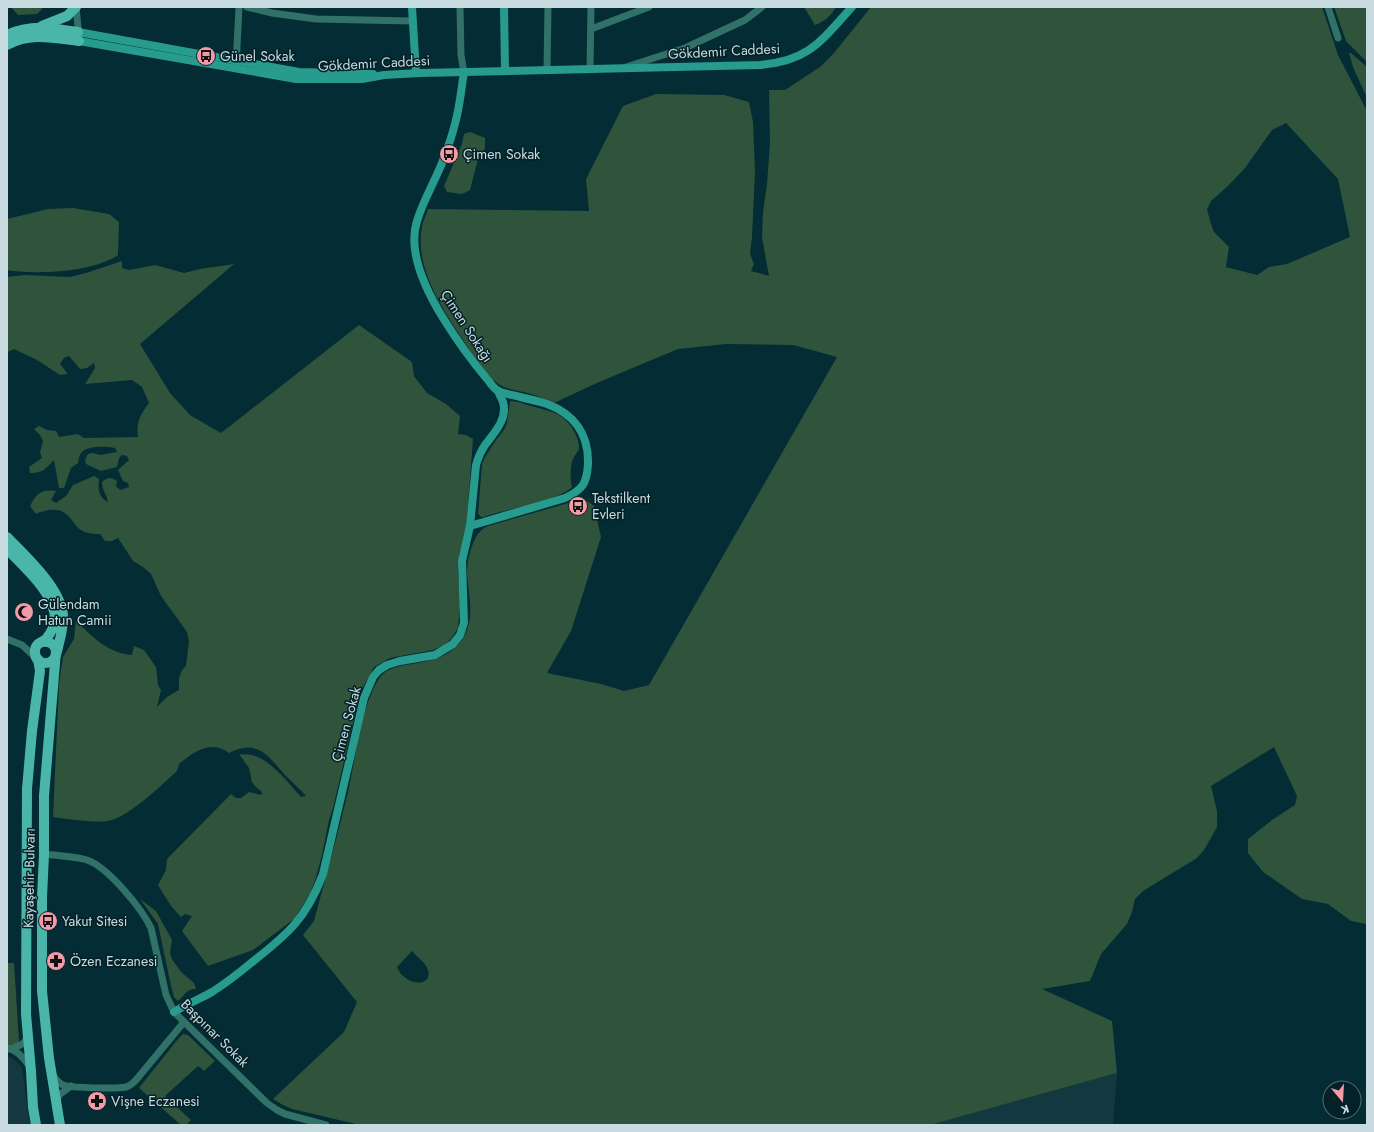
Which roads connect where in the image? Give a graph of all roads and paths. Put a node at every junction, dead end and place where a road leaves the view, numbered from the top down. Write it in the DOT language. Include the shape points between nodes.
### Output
graph roads {
  1 [pos="76,7"];
  2 [pos="239,7"];
  3 [pos="247,7"];
  4 [pos="412,7"];
  5 [pos="460,7"];
  6 [pos="504,7"];
  7 [pos="548,7"];
  8 [pos="591,7"];
  9 [pos="649,7"];
  10 [pos="762,7"];
  11 [pos="852,7"];
  12 [pos="1328,7"];
  13 [pos="272,10"];
  14 [pos="412,21"];
  15 [pos="36,28"];
  16 [pos="591,28"];
  17 [pos="7,35"];
  18 [pos="79,36"];
  19 [pos="1338,38"];
  20 [pos="7,45"];
  21 [pos="236,64"];
  22 [pos="625,67"];
  23 [pos="590,69"];
  24 [pos="546,70"];
  25 [pos="505,71"];
  26 [pos="464,72"];
  27 [pos="416,73"];
  28 [pos="498,391"];
  29 [pos="470,526"];
  30 [pos="7,537"];
  31 [pos="7,549"];
  32 [pos="7,639"];
  33 [pos="42,642"];
  34 [pos="22,645"];
  35 [pos="56,655"];
  36 [pos="37,659"];
  37 [pos="44,854"];
  38 [pos="26,1001"];
  39 [pos="43,1002"];
  40 [pos="174,1012"];
  41 [pos="184,1022"];
  42 [pos="27,1037"];
  43 [pos="10,1049"];
  44 [pos="31,1070"];
  45 [pos="51,1072"];
  46 [pos="72,1086"];
  47 [pos="56,1105"];
  48 [pos="36,1125"];
  49 [pos="60,1125"];
  50 [pos="326,1125"];
  1 -- 15 [label="main road" via="67,16"];
  1 -- 18 [label="street"];
  2 -- 21 [label="street"];
  3 -- 13 [label="street"];
  4 -- 14 [label="main road"];
  5 -- 26 [label="street, Çimen Sokağı"];
  6 -- 25 [label="main road"];
  7 -- 24 [label="street"];
  8 -- 16 [label="street"];
  9 -- 16 [label="street"];
  10 -- 22 [label="street, Gökdemir Caddesi" via="745,20 692,45"];
  11 -- 22 [label="main road, Gökdemir Caddesi" via="818,44 804,54 784,62 760,65"];
  12 -- 19 [label="street"];
  13 -- 14 [label="street" via="316,19"];
  14 -- 27 [label="main road"];
  15 -- 17 [label="main road"];
  15 -- 18 [label="main road" via="50,28"];
  16 -- 23 [label="street"];
  18 -- 20 [label="main road" via="40,36"];
  18 -- 21 [label="main road, Gökdemir Caddesi"];
  21 -- 27 [label="main road, Gökdemir Caddesi" via="296,79 362,79"];
  22 -- 23 [label="main road, Gökdemir Caddesi"];
  23 -- 24 [label="main road, Gökdemir Caddesi"];
  24 -- 25 [label="main road, Gökdemir Caddesi"];
  25 -- 26 [label="main road, Gökdemir Caddesi"];
  26 -- 27 [label="main road, Gökdemir Caddesi"];
  26 -- 28 [label="main road, Çimen Sokağı" via="451,137 416,223 415,250 417,264 442,318"];
  28 -- 29 [label="main road, Çimen Sokak" via="504,403 504,412 476,465"];
  28 -- 29 [label="main road" via="547,404 567,415 580,428 584,438 588,451 586,475 579,491 565,498"];
  29 -- 40 [label="main road, Çimen Sokak" via="462,561 464,623 460,635 453,644 435,655 387,665 373,677 364,698 326,862 307,909 291,930 254,961 211,993"];
  30 -- 35 [label="main road, Kayaşehir Bulvarı" via="51,586 61,604 64,621"];
  31 -- 33 [label="main road" via="49,597 55,618 54,626"];
  32 -- 34 [label="street"];
  33 -- 34 [label="street"];
  33 -- 35 [label="main road" via="52,643 56,648"];
  33 -- 36 [label="main road" via="35,649"];
  34 -- 36 [label="street"];
  35 -- 36 [label="main road" via="50,662 43,663"];
  35 -- 37 [label="main road, Kayaşehir Bulvarı" via="44,796"];
  36 -- 38 [label="main road, Kayaşehir Bulvarı" via="40,671 27,789"];
  37 -- 39 [label="main road, Kayaşehir Bulvarı"];
  37 -- 40 [label="street, Başpınar Sokak" via="88,860 100,866 119,884 147,919 151,928 166,995"];
  38 -- 39 [label="main road" via="30,995 38,992"];
  38 -- 42 [label="main road, Kayaşehir Bulvarı"];
  39 -- 45 [label="main road, Kayaşehir Bulvarı"];
  40 -- 41 [label="street, Başpınar Sokak"];
  41 -- 46 [label="street" via="129,1085 119,1088"];
  41 -- 50 [label="street, Başpınar Sokak" via="277,1110"];
  42 -- 43 [label="street" via="24,1044"];
  42 -- 44 [label="main road, Kayaşehir Bulvarı"];
  43 -- 44 [label="street" via="26,1060"];
  44 -- 48 [label="main road, Kayaşehir Bulvarı"];
  45 -- 46 [label="street" via="59,1082"];
  45 -- 47 [label="main road, Kayaşehir Bulvarı"];
  46 -- 47 [label="street" via="59,1095"];
  47 -- 49 [label="main road, Kayaşehir Bulvarı"];
}
